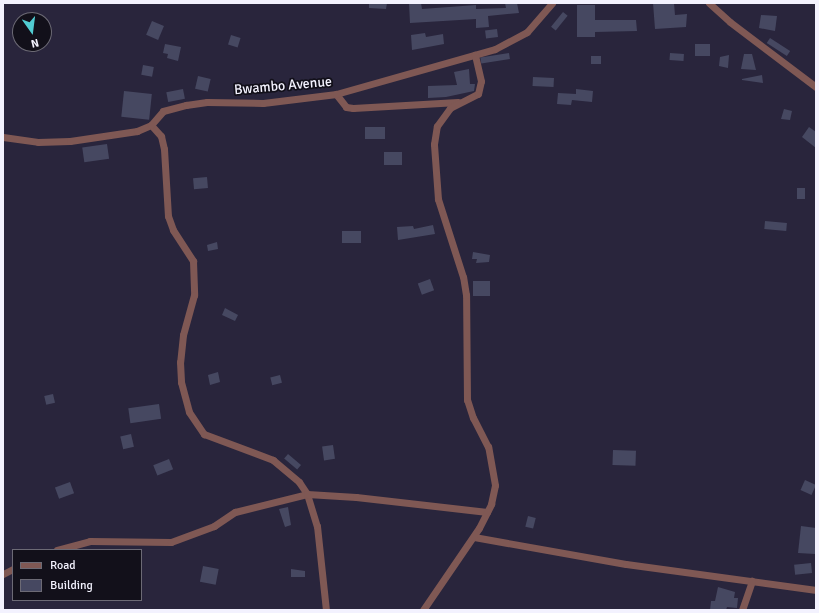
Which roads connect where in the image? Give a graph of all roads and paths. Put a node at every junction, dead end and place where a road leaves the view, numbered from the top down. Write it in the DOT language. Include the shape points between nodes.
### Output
graph roads {
  1 [pos="552,3"];
  2 [pos="709,3"];
  3 [pos="475,55"];
  4 [pos="816,79"];
  5 [pos="808,81"];
  6 [pos="816,87"];
  7 [pos="336,94"];
  8 [pos="459,102"];
  9 [pos="151,125"];
  10 [pos="3,137"];
  11 [pos="307,494"];
  12 [pos="487,512"];
  13 [pos="474,537"];
  14 [pos="61,549"];
  15 [pos="12,570"];
  16 [pos="3,574"];
  17 [pos="752,581"];
  18 [pos="816,590"];
  19 [pos="326,610"];
  20 [pos="422,610"];
  21 [pos="742,610"];
  1 -- 3 [label="street, Bwambo Avenue" via="526,32 495,49"];
  2 -- 5 [label="street"];
  3 -- 7 [label="street, Bwambo Avenue"];
  3 -- 8 [label="street" via="480,88 474,98"];
  4 -- 5 [label="street"];
  5 -- 6 [label="street"];
  7 -- 8 [label="street" via="346,107 353,108"];
  7 -- 9 [label="street, Bwambo Avenue" via="263,103 207,102 186,105 163,111"];
  8 -- 12 [label="street" via="443,116 434,135 437,193 465,288 467,400 470,412 488,447 494,474 494,496"];
  9 -- 10 [label="street, Bwambo Avenue" via="137,131 52,143"];
  9 -- 11 [label="street" via="161,136 164,149 168,216 173,230 193,261 194,295 183,335 180,362 181,382 189,412 204,434 273,460 299,482"];
  11 -- 12 [label="street"];
  11 -- 14 [label="street" via="235,512 214,526 171,542 90,541"];
  11 -- 19 [label="street" via="317,526"];
  12 -- 13 [label="street"];
  13 -- 17 [label="street" via="626,564"];
  13 -- 20 [label="street"];
  15 -- 16 [label="street"];
  17 -- 18 [label="street"];
  17 -- 21 [label="street"];
}
